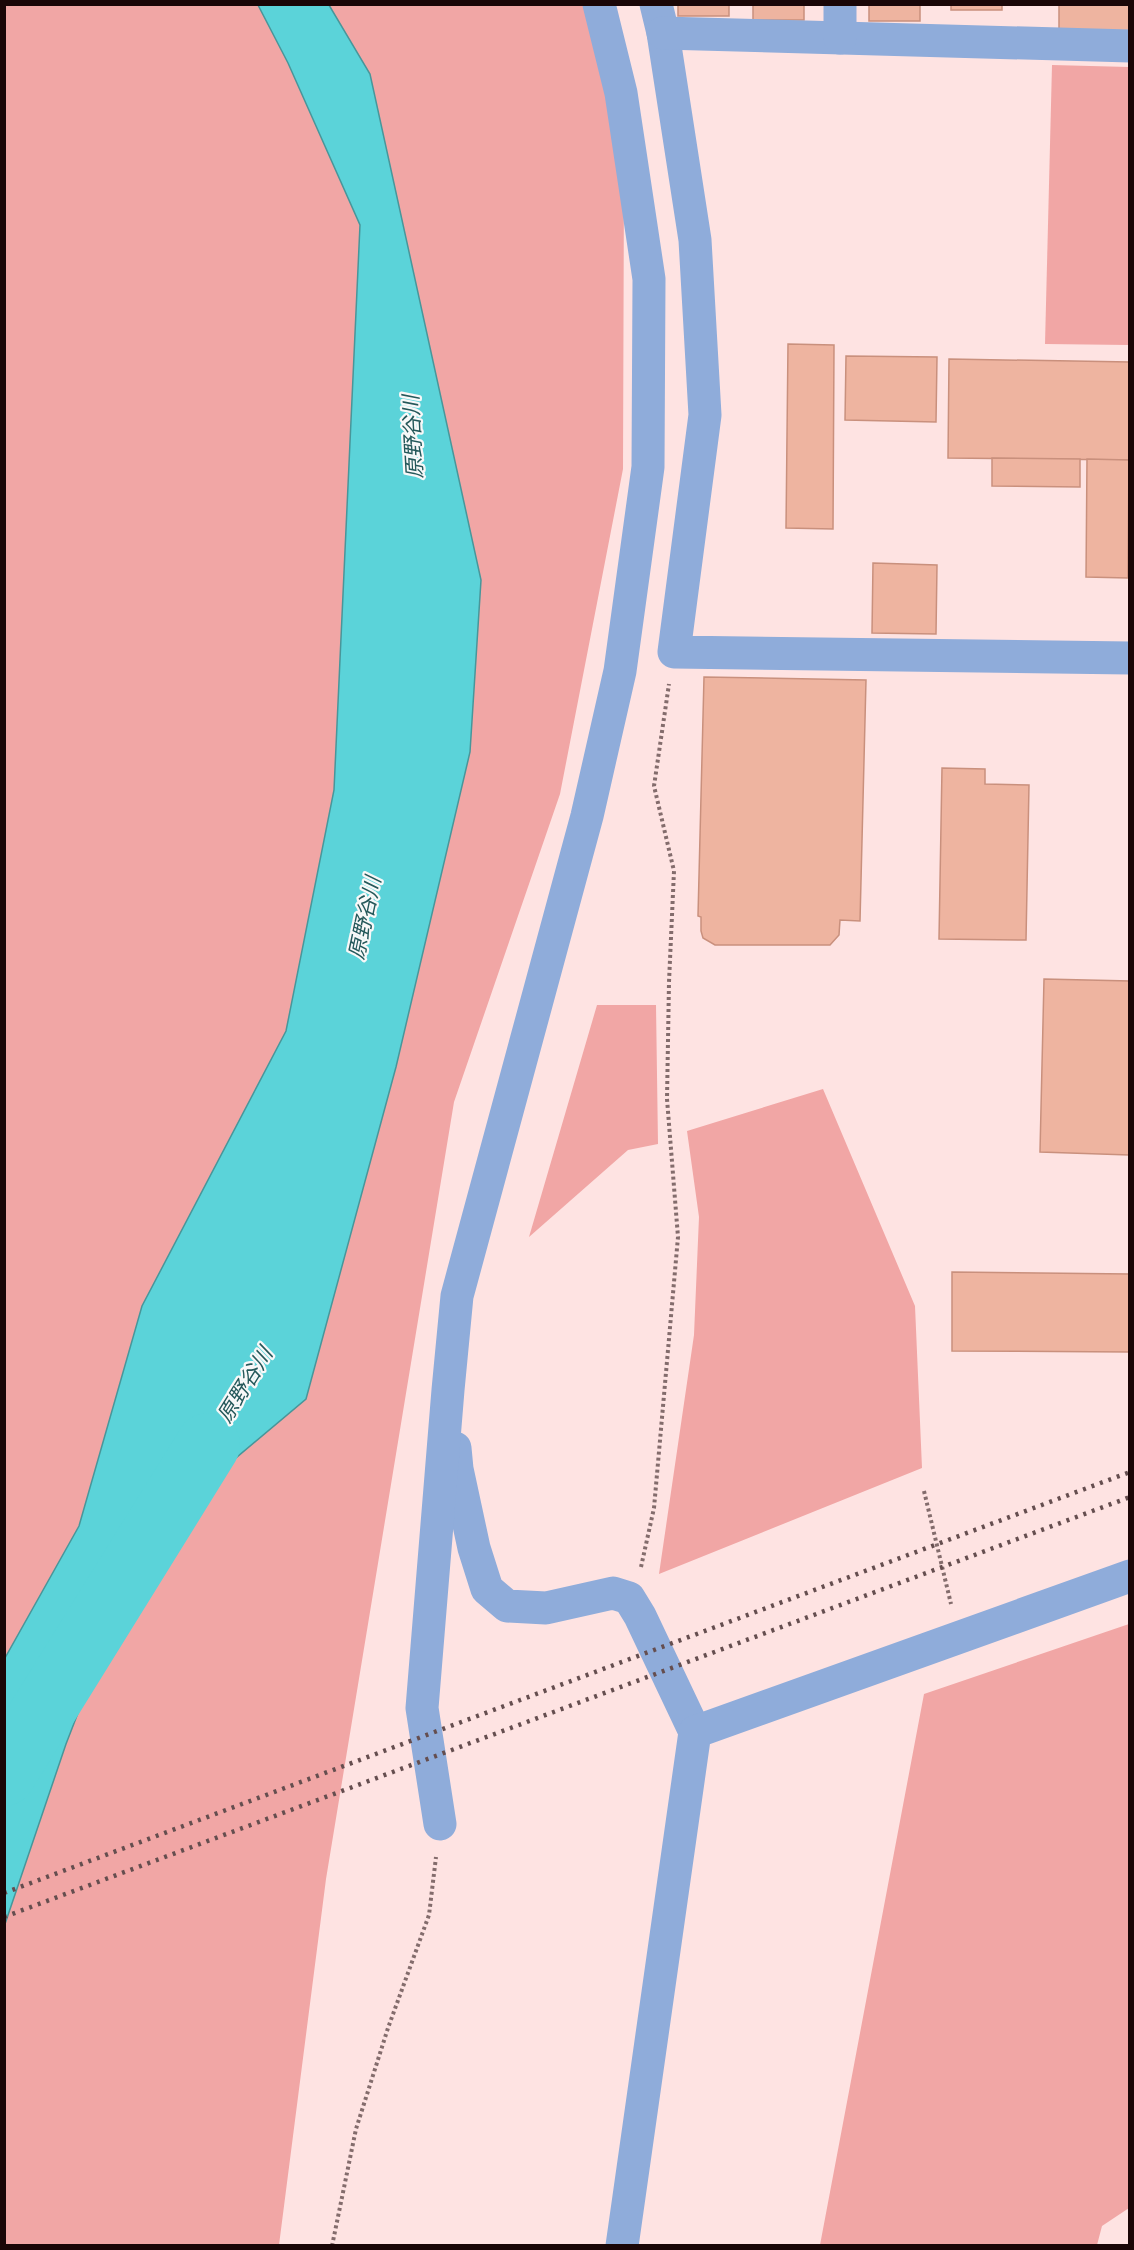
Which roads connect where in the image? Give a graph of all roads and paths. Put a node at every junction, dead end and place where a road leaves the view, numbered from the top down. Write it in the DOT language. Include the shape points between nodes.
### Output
graph roads {
  1 [pos="599,4"];
  2 [pos="840,4"];
  3 [pos="660,19"];
  4 [pos="840,38"];
  5 [pos="1130,46"];
  6 [pos="674,652"];
  7 [pos="1130,658"];
  8 [pos="448,1390"];
  9 [pos="924,1491"];
  10 [pos="1130,1576"];
  11 [pos="629,1598"];
  12 [pos="959,1637"];
  13 [pos="695,1732"];
  14 [pos="440,1824"];
  15 [pos="332,2246"];
  16 [pos="622,2246"];
  1 -- 8 [label="street" via="621,93 649,279 648,467 620,671 587,816 457,1296"];
  2 -- 4 [label="street"];
  3 -- 4 [label="street"];
  3 -- 6 [label="street" via="695,240 705,415"];
  4 -- 5 [label="street"];
  6 -- 7 [label="street"];
  6 -- 11 [label="path" via="654,786 674,872 667,1099 678,1237 654,1508 643,1561"];
  8 -- 11 [label="street" via="457,1469 487,1589 507,1606 546,1608 613,1593"];
  8 -- 14 [label="street" via="422,1708"];
  9 -- 12 [label="path"];
  10 -- 12 [label="street"];
  11 -- 13 [label="street"];
  12 -- 13 [label="street"];
  13 -- 16 [label="street"];
  14 -- 15 [label="path" via="429,1915 356,2129"];
}
